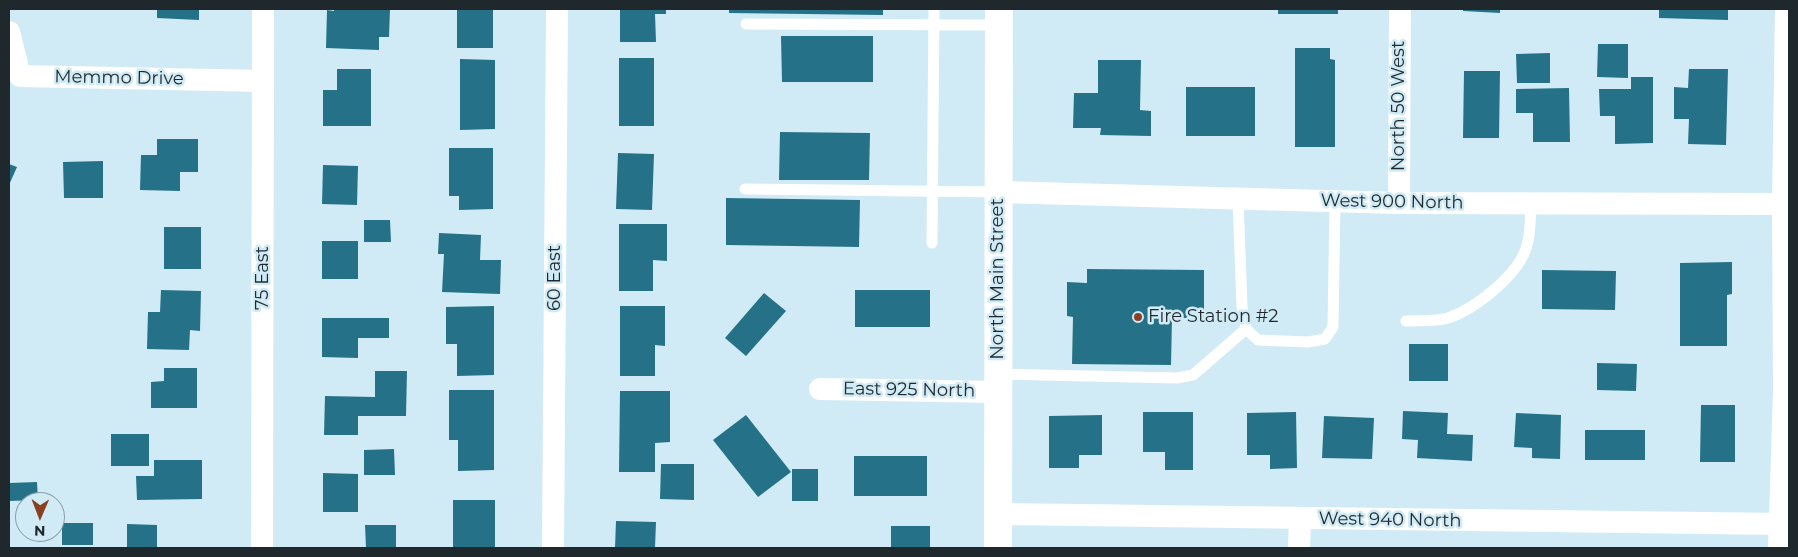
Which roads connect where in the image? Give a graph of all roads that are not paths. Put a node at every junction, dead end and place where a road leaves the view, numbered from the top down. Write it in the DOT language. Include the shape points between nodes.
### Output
graph roads {
  1 [pos="263,9"];
  2 [pos="557,9"];
  3 [pos="934,9"];
  4 [pos="1400,9"];
  5 [pos="1789,9"];
  6 [pos="999,17"];
  7 [pos="746,24"];
  8 [pos="934,25"];
  9 [pos="9,32"];
  10 [pos="263,81"];
  11 [pos="745,189"];
  12 [pos="933,192"];
  13 [pos="999,192"];
  14 [pos="1238,198"];
  15 [pos="1335,201"];
  16 [pos="1399,203"];
  17 [pos="1531,203"];
  18 [pos="1787,218"];
  19 [pos="932,243"];
  20 [pos="1406,321"];
  21 [pos="1246,329"];
  22 [pos="998,383"];
  23 [pos="820,389"];
  24 [pos="1788,390"];
  25 [pos="999,514"];
  26 [pos="1300,519"];
  27 [pos="1782,536"];
  28 [pos="262,548"];
  29 [pos="553,548"];
  30 [pos="998,548"];
  31 [pos="1299,548"];
  1 -- 10 [label="street, 75 East"];
  2 -- 29 [label="street, 60 East"];
  3 -- 8 [label="lane"];
  4 -- 16 [label="street, North 50 West"];
  5 -- 18 [label="street"];
  6 -- 8 [label="lane"];
  6 -- 13 [label="street, North Main Street"];
  7 -- 8 [label="lane"];
  8 -- 12 [label="lane"];
  9 -- 10 [label="street, Memmo Drive" via="20,76"];
  10 -- 28 [label="street, 75 East"];
  11 -- 12 [label="lane"];
  12 -- 13 [label="lane"];
  12 -- 19 [label="lane"];
  13 -- 14 [label="street, West 900 North"];
  13 -- 22 [label="street, North Main Street"];
  14 -- 15 [label="street, West 900 North"];
  14 -- 21 [label="lane" via="1242,307"];
  15 -- 16 [label="street, West 900 North"];
  15 -- 21 [label="lane" via="1333,327 1324,339 1308,342 1258,340"];
  16 -- 17 [label="street, West 900 North"];
  17 -- 18 [label="street, West 900 North"];
  17 -- 20 [label="lane" via="1527,246 1507,279 1468,308 1446,318"];
  18 -- 24 [label="street"];
  21 -- 22 [label="lane" via="1193,375"];
  22 -- 23 [label="street, East 925 North"];
  22 -- 25 [label="street, North Main Street"];
  24 -- 27 [label="street"];
  25 -- 26 [label="street, West 940 North"];
  25 -- 30 [label="street, North Main Street"];
  26 -- 27 [label="street, West 940 North"];
  26 -- 31 [label="street"];
}
